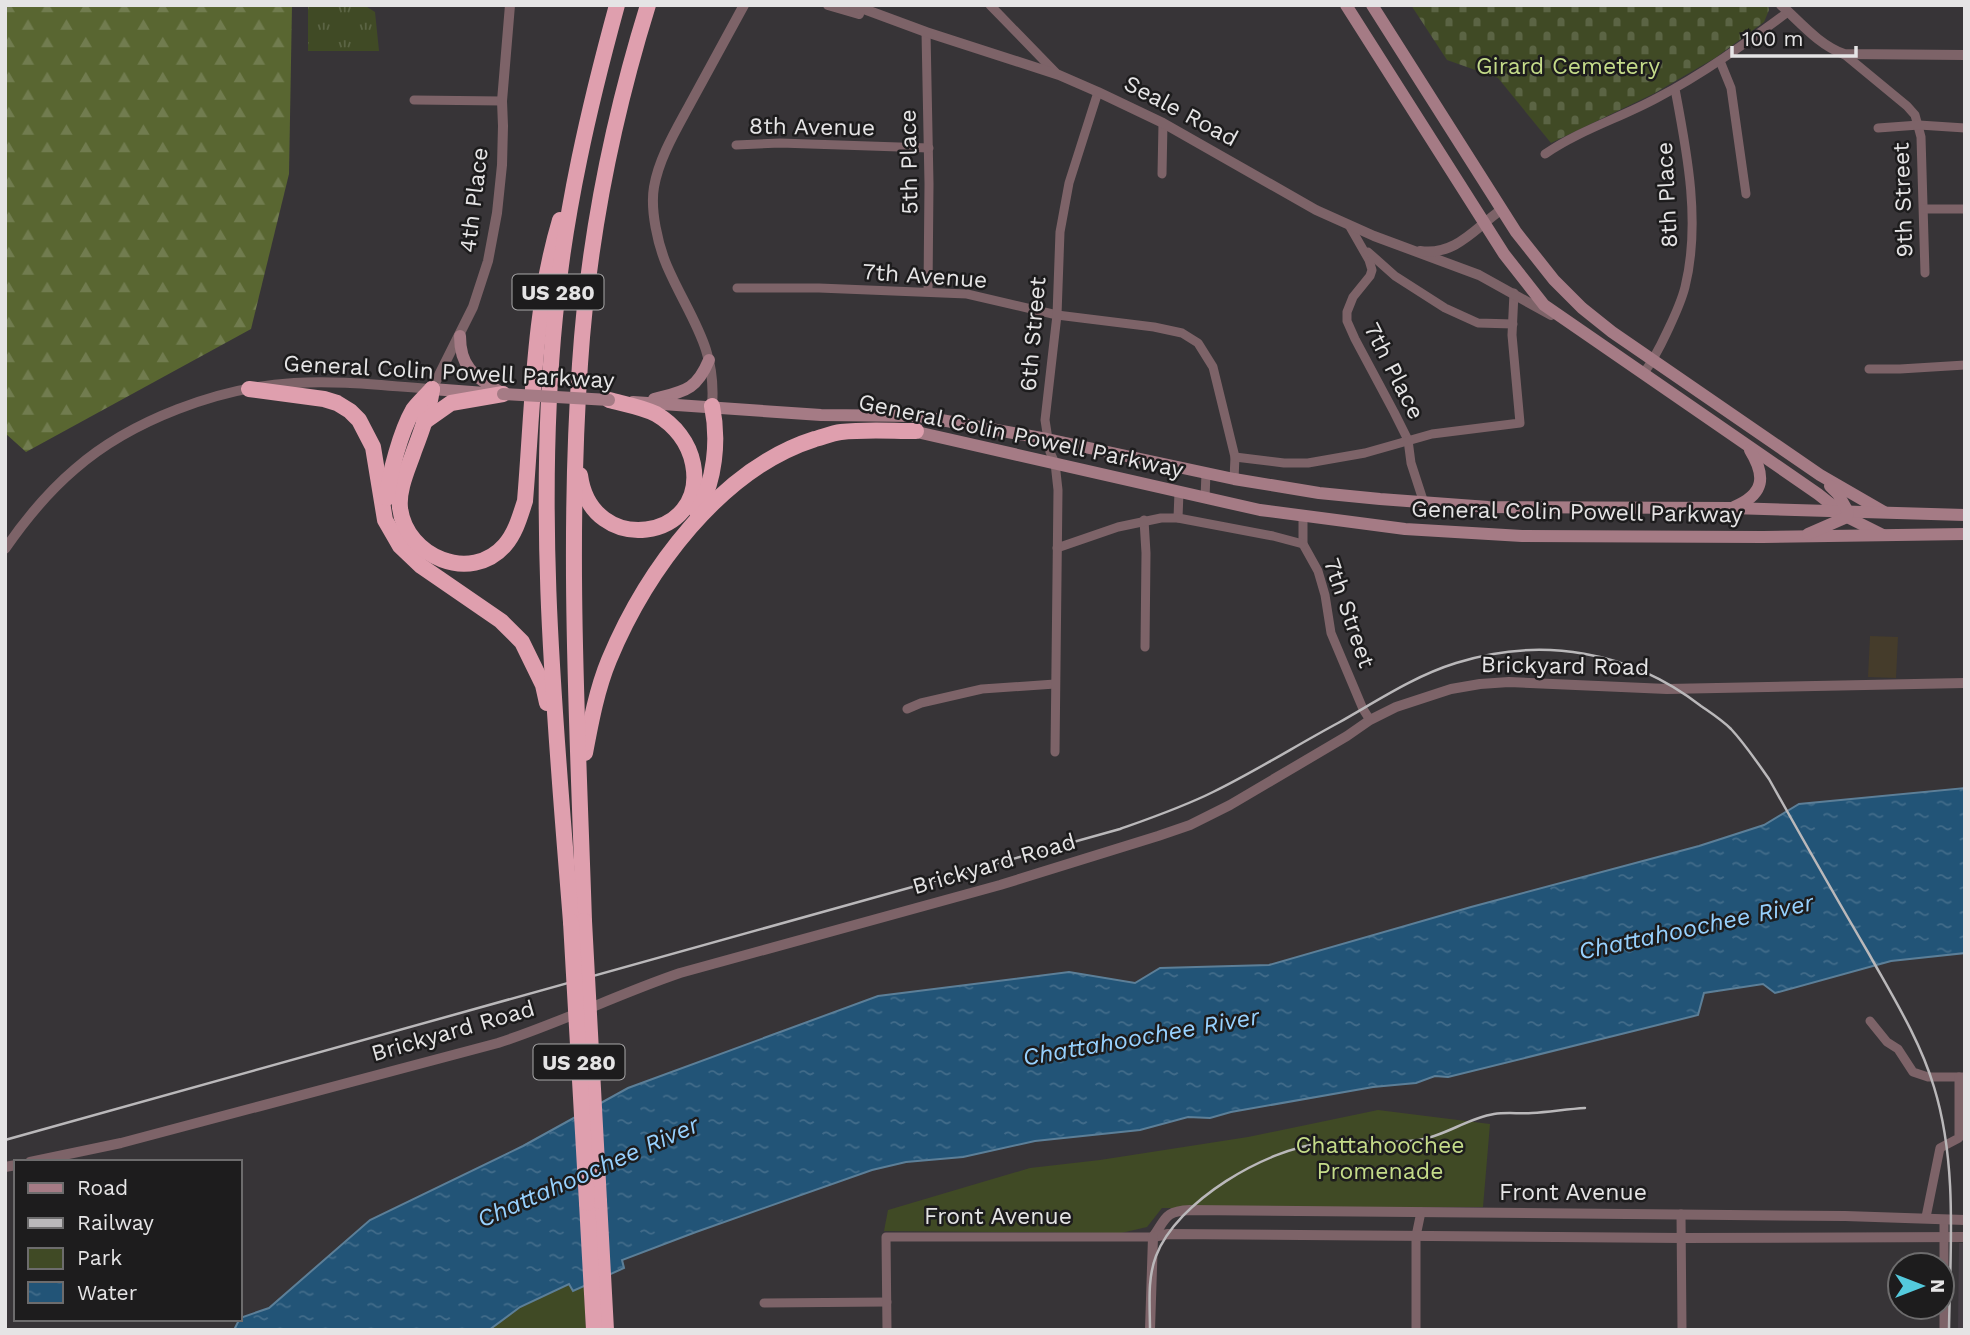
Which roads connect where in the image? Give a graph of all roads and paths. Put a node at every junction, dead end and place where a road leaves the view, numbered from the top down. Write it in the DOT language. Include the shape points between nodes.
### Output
graph roads {
  1 [pos="510,5"];
  2 [pos="617,5"];
  3 [pos="648,5"];
  4 [pos="828,5"];
  5 [pos="853,5"];
  6 [pos="990,5"];
  7 [pos="1346,5"];
  8 [pos="1371,5"];
  9 [pos="741,8"];
  10 [pos="1785,8"];
  11 [pos="926,32"];
  12 [pos="1844,54"];
  13 [pos="1965,55"];
  14 [pos="1720,61"];
  15 [pos="1059,75"];
  16 [pos="1675,89"];
  17 [pos="1098,92"];
  18 [pos="414,100"];
  19 [pos="502,101"];
  20 [pos="1163,123"];
  21 [pos="1919,125"];
  22 [pos="1878,128"];
  23 [pos="1965,128"];
  24 [pos="736,145"];
  25 [pos="929,148"];
  26 [pos="581,150"];
  27 [pos="1545,154"];
  28 [pos="1162,174"];
  29 [pos="1746,194"];
  30 [pos="1924,209"];
  31 [pos="1965,209"];
  32 [pos="1501,210"];
  33 [pos="1484,222"];
  34 [pos="1349,225"];
  35 [pos="1361,246"];
  36 [pos="1407,249"];
  37 [pos="1925,273"];
  38 [pos="737,288"];
  39 [pos="929,291"];
  40 [pos="1514,293"];
  41 [pos="1057,315"];
  42 [pos="1513,324"];
  43 [pos="1572,326"];
  44 [pos="460,336"];
  45 [pos="709,360"];
  46 [pos="1654,360"];
  47 [pos="1965,365"];
  48 [pos="1869,369"];
  49 [pos="1643,374"];
  50 [pos="249,388"];
  51 [pos="432,389"];
  52 [pos="503,394"];
  53 [pos="610,400"];
  54 [pos="641,402"];
  55 [pos="712,406"];
  56 [pos="821,415"];
  57 [pos="424,422"];
  58 [pos="1749,426"];
  59 [pos="916,431"];
  60 [pos="1047,439"];
  61 [pos="1408,440"];
  62 [pos="1744,443"];
  63 [pos="576,445"];
  64 [pos="1235,457"];
  65 [pos="1055,463"];
  66 [pos="1206,473"];
  67 [pos="1820,475"];
  68 [pos="696,478"];
  69 [pos="1234,479"];
  70 [pos="1179,492"];
  71 [pos="1205,498"];
  72 [pos="1424,503"];
  73 [pos="1731,508"];
  74 [pos="1887,513"];
  75 [pos="1845,514"];
  76 [pos="1965,514"];
  77 [pos="1303,516"];
  78 [pos="1178,518"];
  79 [pos="386,520"];
  80 [pos="1144,520"];
  81 [pos="1965,534"];
  82 [pos="683,536"];
  83 [pos="1802,536"];
  84 [pos="1886,537"];
  85 [pos="1303,544"];
  86 [pos="1057,548"];
  87 [pos="5,549"];
  88 [pos="1145,647"];
  89 [pos="1965,683"];
  90 [pos="1055,684"];
  91 [pos="907,709"];
  92 [pos="1370,720"];
  93 [pos="557,749"];
  94 [pos="1055,752"];
  95 [pos="579,783"];
  96 [pos="578,922"];
  97 [pos="1870,1021"];
  98 [pos="1962,1077"];
  99 [pos="39,1160"];
  100 [pos="1421,1212"];
  101 [pos="1681,1214"];
  102 [pos="1926,1217"];
  103 [pos="1965,1220"];
  104 [pos="1944,1221"];
  105 [pos="1416,1236"];
  106 [pos="1153,1237"];
  107 [pos="1944,1237"];
  108 [pos="1965,1237"];
  109 [pos="1682,1238"];
  110 [pos="887,1302"];
  111 [pos="764,1303"];
  112 [pos="594,1330"];
  113 [pos="606,1330"];
  114 [pos="887,1330"];
  115 [pos="1150,1330"];
  116 [pos="1416,1330"];
  117 [pos="1682,1330"];
  118 [pos="1944,1330"];
  1 -- 19 [label="street, 4th Place"];
  2 -- 26 [label="highway, US 280"];
  3 -- 63 [label="highway, US 280" via="600,209 584,324"];
  4 -- 11 [label="street, Seale Road"];
  5 -- 11 [label="street, Seale Road"];
  6 -- 15 [label="street"];
  7 -- 33 [label="main road"];
  8 -- 32 [label="main road"];
  9 -- 45 [label="street" via="678,127 654,189 654,217 666,264"];
  10 -- 12 [label="street" via="1833,50"];
  10 -- 14 [label="street"];
  11 -- 15 [label="street, Seale Road"];
  11 -- 25 [label="street, 5th Place"];
  12 -- 13 [label="street"];
  12 -- 21 [label="street" via="1907,106"];
  14 -- 16 [label="street"];
  14 -- 29 [label="street" via="1731,88"];
  15 -- 17 [label="street, Seale Road"];
  16 -- 27 [label="street"];
  16 -- 46 [label="street, 8th Place" via="1688,171 1691,249 1679,306"];
  17 -- 20 [label="street, Seale Road"];
  17 -- 41 [label="street, 6th Street" via="1064,202"];
  18 -- 19 [label="street"];
  19 -- 44 [label="street, 4th Place" via="502,165 492,241"];
  20 -- 28 [label="street"];
  20 -- 34 [label="street, Seale Road"];
  21 -- 22 [label="street"];
  21 -- 23 [label="street"];
  21 -- 30 [label="street, 9th Street"];
  24 -- 25 [label="street, 8th Avenue"];
  25 -- 39 [label="street, 5th Place"];
  26 -- 57 [label="highway" via="542,300 525,501 516,529 505,546 489,558 469,564 431,556 415,543 405,526 400,507 402,487"];
  26 -- 93 [label="highway, US 280" via="557,295 547,430 546,556"];
  30 -- 31 [label="street"];
  30 -- 37 [label="street, 9th Street"];
  32 -- 33 [label="street, Seale Road"];
  32 -- 46 [label="main road" via="1529,251 1568,294"];
  33 -- 36 [label="street, Seale Road" via="1454,247"];
  33 -- 43 [label="main road" via="1544,306"];
  34 -- 35 [label="street, 7th Place"];
  34 -- 36 [label="street, Seale Road"];
  35 -- 42 [label="street" via="1395,276 1445,308 1478,323"];
  35 -- 61 [label="street, 7th Place" via="1372,270 1353,297 1348,321"];
  36 -- 40 [label="street, Seale Road"];
  38 -- 39 [label="street, 7th Avenue"];
  39 -- 41 [label="street, 7th Avenue" via="967,294"];
  40 -- 42 [label="street"];
  40 -- 43 [label="street, Seale Road"];
  41 -- 60 [label="street, 6th Street" via="1045,420"];
  41 -- 64 [label="street, 7th Avenue" via="1154,327 1189,337 1204,350 1213,367"];
  42 -- 61 [label="street" via="1520,424"];
  43 -- 49 [label="main road"];
  44 -- 51 [label="street, 4th Place"];
  44 -- 52 [label="main road" via="466,366"];
  45 -- 54 [label="main road" via="692,387"];
  45 -- 55 [label="street"];
  46 -- 49 [label="street, 8th Place"];
  46 -- 58 [label="main road"];
  47 -- 48 [label="street"];
  49 -- 62 [label="main road"];
  50 -- 51 [label="street, General Colin Powell Parkway" via="323,383"];
  50 -- 79 [label="highway" via="324,398 350,411 373,447"];
  50 -- 87 [label="street, General Colin Powell Parkway" via="151,421 100,450 55,488"];
  51 -- 52 [label="main road, General Colin Powell Parkway"];
  51 -- 57 [label="highway"];
  51 -- 79 [label="highway" via="413,410 402,437 389,483"];
  52 -- 53 [label="main road, General Colin Powell Parkway, bridge"];
  52 -- 57 [label="highway" via="452,403"];
  53 -- 54 [label="main road, General Colin Powell Parkway"];
  53 -- 68 [label="highway" via="654,413 673,426 691,451"];
  54 -- 55 [label="main road, General Colin Powell Parkway"];
  55 -- 56 [label="main road, General Colin Powell Parkway"];
  55 -- 68 [label="highway"];
  55 -- 82 [label="highway" via="716,424 711,476 705,499"];
  56 -- 59 [label="main road, General Colin Powell Parkway"];
  56 -- 60 [label="main road, General Colin Powell Parkway" via="919,416"];
  58 -- 62 [label="main road"];
  58 -- 67 [label="main road"];
  59 -- 65 [label="main road, General Colin Powell Parkway"];
  59 -- 82 [label="highway" via="840,432 795,446 753,470"];
  60 -- 65 [label="street, 6th Street"];
  60 -- 66 [label="main road, General Colin Powell Parkway"];
  61 -- 64 [label="street" via="1308,463"];
  61 -- 72 [label="street, 7th Place"];
  62 -- 73 [label="main road" via="1757,461 1761,478 1747,502"];
  62 -- 75 [label="main road"];
  63 -- 68 [label="highway" via="582,490 594,511 626,529 646,531 665,525 680,513"];
  63 -- 95 [label="highway, US 280" via="573,514"];
  64 -- 69 [label="street"];
  65 -- 70 [label="main road, General Colin Powell Parkway"];
  65 -- 86 [label="street, 6th Street"];
  66 -- 69 [label="main road, General Colin Powell Parkway"];
  66 -- 71 [label="street"];
  67 -- 74 [label="main road"];
  67 -- 75 [label="main road" via="1838,494"];
  69 -- 72 [label="main road, General Colin Powell Parkway"];
  70 -- 71 [label="main road, General Colin Powell Parkway"];
  70 -- 78 [label="street"];
  71 -- 77 [label="main road, General Colin Powell Parkway"];
  72 -- 73 [label="main road, General Colin Powell Parkway"];
  73 -- 75 [label="main road, General Colin Powell Parkway"];
  74 -- 75 [label="main road, General Colin Powell Parkway"];
  74 -- 76 [label="main road, General Colin Powell Parkway"];
  75 -- 83 [label="main road"];
  75 -- 84 [label="main road"];
  77 -- 83 [label="main road, General Colin Powell Parkway" via="1405,529 1511,535"];
  77 -- 85 [label="street, 7th Street"];
  78 -- 80 [label="street"];
  78 -- 85 [label="street"];
  79 -- 93 [label="highway" via="400,546 421,566 501,621 522,642 543,685"];
  80 -- 86 [label="street"];
  80 -- 88 [label="street"];
  81 -- 84 [label="main road, General Colin Powell Parkway"];
  82 -- 95 [label="highway" via="647,585 608,662"];
  83 -- 84 [label="main road, General Colin Powell Parkway"];
  85 -- 92 [label="street, 7th Street" via="1318,571 1336,647"];
  86 -- 90 [label="street, 6th Street"];
  89 -- 92 [label="street, Brickyard Road" via="1667,689 1509,682 1423,697"];
  90 -- 91 [label="street" via="982,689"];
  90 -- 94 [label="street, 6th Street"];
  92 -- 99 [label="street, Brickyard Road" via="1230,805 1158,836 1000,885 680,973 498,1043 134,1140"];
  93 -- 96 [label="highway, US 280"];
  95 -- 96 [label="highway, US 280"];
  96 -- 112 [label="highway, US 280, bridge"];
  96 -- 113 [label="highway, US 280, bridge"];
  97 -- 98 [label="street" via="1913,1072"];
  98 -- 102 [label="street" via="1959,1138 1940,1148"];
  100 -- 101 [label="street, Front Avenue"];
  100 -- 105 [label="street"];
  100 -- 106 [label="street, Front Avenue" via="1175,1211 1164,1217"];
  101 -- 102 [label="street, Front Avenue"];
  101 -- 109 [label="street"];
  102 -- 104 [label="street, Front Avenue"];
  103 -- 104 [label="street, Front Avenue"];
  104 -- 107 [label="street"];
  105 -- 106 [label="street, Front Avenue"];
  105 -- 109 [label="street, Front Avenue"];
  105 -- 116 [label="street"];
  106 -- 110 [label="street, Front Avenue" via="886,1237"];
  106 -- 115 [label="street"];
  107 -- 108 [label="street, Front Avenue"];
  107 -- 109 [label="street, Front Avenue"];
  107 -- 118 [label="street"];
  109 -- 117 [label="street"];
  110 -- 111 [label="street"];
  110 -- 114 [label="street"];
}
